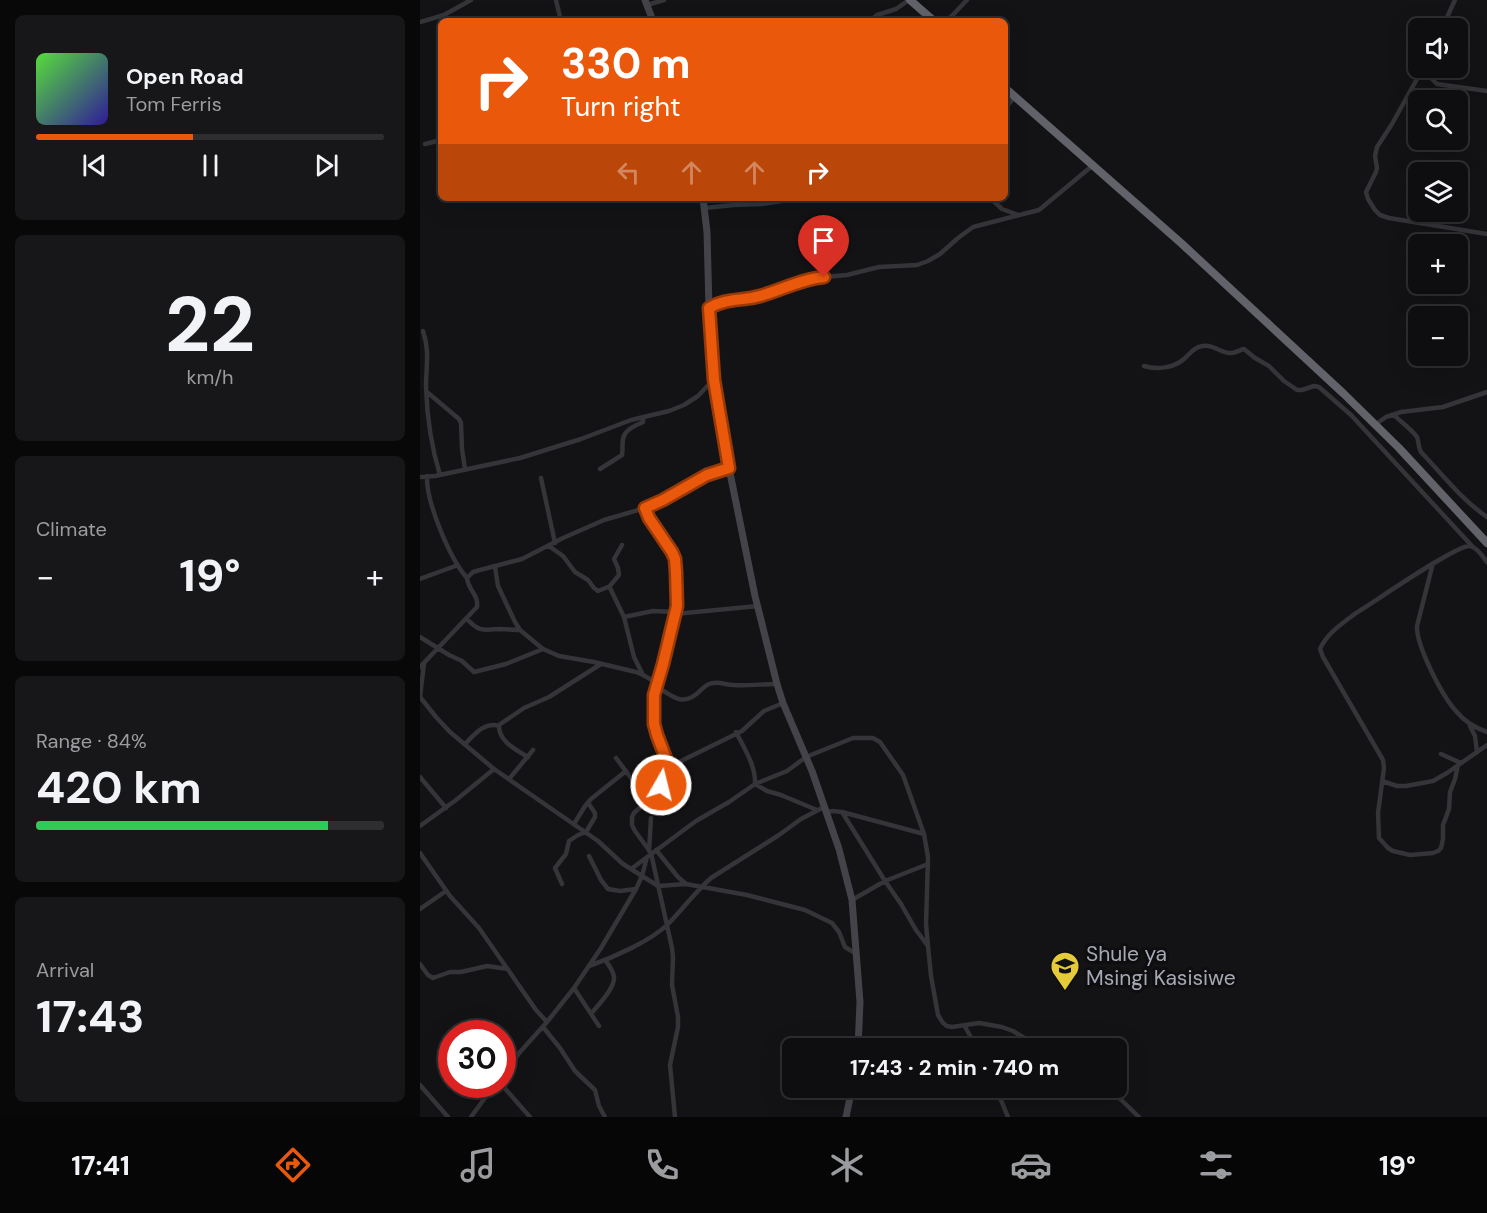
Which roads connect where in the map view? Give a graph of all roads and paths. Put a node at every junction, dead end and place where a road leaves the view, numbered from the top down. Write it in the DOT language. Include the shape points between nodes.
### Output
graph roads {
  1 [pos="471,0"];
  2 [pos="556,0"];
  3 [pos="664,0"];
  4 [pos="909,0"];
  5 [pos="967,0"];
  6 [pos="1455,0"];
  7 [pos="646,2"];
  8 [pos="560,18"];
  9 [pos="652,18"];
  10 [pos="874,18"];
  11 [pos="930,18"];
  12 [pos="950,18"];
  13 [pos="1447,18"];
  14 [pos="420,22"];
  15 [pos="1417,78"];
  16 [pos="1431,78"];
  17 [pos="1008,91"];
  18 [pos="1487,91"];
  19 [pos="1015,97"];
  20 [pos="1008,105"];
  21 [pos="438,141"];
  22 [pos="425,144"];
  23 [pos="1093,165"];
  24 [pos="704,201"];
  25 [pos="778,201"];
  26 [pos="993,201"];
  27 [pos="705,208"];
  28 [pos="1021,215"];
  29 [pos="1487,234"];
  30 [pos="709,308"];
  31 [pos="423,331"];
  32 [pos="1144,366"];
  33 [pos="714,380"];
  34 [pos="420,387"];
  35 [pos="427,389"];
  36 [pos="1487,392"];
  37 [pos="1394,415"];
  38 [pos="643,417"];
  39 [pos="1375,424"];
  40 [pos="729,468"];
  41 [pos="465,469"];
  42 [pos="600,469"];
  43 [pos="440,475"];
  44 [pos="427,476"];
  45 [pos="420,477"];
  46 [pos="541,478"];
  47 [pos="645,508"];
  48 [pos="1487,517"];
  49 [pos="1487,543"];
  50 [pos="552,544"];
  51 [pos="622,545"];
  52 [pos="1473,547"];
  53 [pos="1487,562"];
  54 [pos="1433,563"];
  55 [pos="458,565"];
  56 [pos="495,567"];
  57 [pos="467,578"];
  58 [pos="420,579"];
  59 [pos="609,587"];
  60 [pos="758,606"];
  61 [pos="675,613"];
  62 [pos="624,616"];
  63 [pos="466,619"];
  64 [pos="520,630"];
  65 [pos="420,637"];
  66 [pos="437,648"];
  67 [pos="543,649"];
  68 [pos="424,662"];
  69 [pos="601,664"];
  70 [pos="420,667"];
  71 [pos="643,675"];
  72 [pos="777,684"];
  73 [pos="656,685"];
  74 [pos="420,697"];
  75 [pos="783,703"];
  76 [pos="1468,723"];
  77 [pos="499,726"];
  78 [pos="736,732"];
  79 [pos="1487,732"];
  80 [pos="465,744"];
  81 [pos="1487,745"];
  82 [pos="533,750"];
  83 [pos="1477,752"];
  84 [pos="1441,754"];
  85 [pos="528,757"];
  86 [pos="806,757"];
  87 [pos="616,758"];
  88 [pos="668,764"];
  89 [pos="1459,764"];
  90 [pos="494,769"];
  91 [pos="626,771"];
  92 [pos="420,777"];
  93 [pos="509,779"];
  94 [pos="1382,781"];
  95 [pos="754,784"];
  96 [pos="588,803"];
  97 [pos="643,805"];
  98 [pos="446,808"];
  99 [pos="823,810"];
  100 [pos="842,812"];
  101 [pos="651,818"];
  102 [pos="574,824"];
  103 [pos="420,826"];
  104 [pos="586,832"];
  105 [pos="924,834"];
  106 [pos="420,853"];
  107 [pos="651,853"];
  108 [pos="590,856"];
  109 [pos="928,864"];
  110 [pos="632,868"];
  111 [pos="642,876"];
  112 [pos="885,881"];
  113 [pos="562,884"];
  114 [pos="686,884"];
  115 [pos="658,886"];
  116 [pos="702,886"];
  117 [pos="636,889"];
  118 [pos="446,891"];
  119 [pos="852,900"];
  120 [pos="420,909"];
  121 [pos="667,925"];
  122 [pos="928,946"];
  123 [pos="855,953"];
  124 [pos="605,960"];
  125 [pos="420,964"];
  126 [pos="589,966"];
  127 [pos="508,969"];
  128 [pos="574,987"];
  129 [pos="591,1014"];
  130 [pos="547,1022"];
  131 [pos="964,1025"];
  132 [pos="599,1026"];
  133 [pos="543,1027"];
  134 [pos="858,1038"];
  135 [pos="971,1038"];
  136 [pos="1025,1038"];
  137 [pos="516,1057"];
  138 [pos="420,1085"];
  139 [pos="485,1098"];
  140 [pos="513,1098"];
  141 [pos="850,1098"];
  142 [pos="1000,1098"];
  143 [pos="1119,1098"];
  144 [pos="448,1117"];
  145 [pos="471,1117"];
  146 [pos="530,1117"];
  147 [pos="605,1117"];
  148 [pos="675,1117"];
  149 [pos="846,1117"];
  150 [pos="1008,1117"];
  151 [pos="1139,1117"];
  1 -- 14 [label="street" via="444,15"];
  2 -- 8 [label="street"];
  3 -- 7 [label="street"];
  4 -- 10 [label="street"];
  4 -- 11 [label="highway"];
  5 -- 12 [label="street"];
  6 -- 13 [label="street"];
  7 -- 9 [label="street"];
  15 -- 29 [label="street" via="1377,147 1377,168 1367,197 1380,215 1389,218"];
  16 -- 18 [label="street" via="1437,84"];
  17 -- 19 [label="highway"];
  19 -- 20 [label="street"];
  19 -- 23 [label="highway"];
  21 -- 22 [label="street"];
  23 -- 28 [label="street" via="1039,210"];
  23 -- 39 [label="highway"];
  24 -- 27 [label="street"];
  25 -- 27 [label="street"];
  26 -- 28 [label="street" via="1002,209"];
  27 -- 30 [label="street"];
  28 -- 30 [label="street" via="973,227 936,257 917,265 882,266 813,278"];
  30 -- 33 [label="street"];
  31 -- 35 [label="street" via="428,351"];
  32 -- 52 [label="street" via="1160,369 1176,364 1205,345 1227,353 1244,349 1297,390 1319,387 1351,415"];
  33 -- 38 [label="street" via="684,405"];
  33 -- 40 [label="street"];
  34 -- 35 [label="street"];
  35 -- 41 [label="street" via="461,423"];
  35 -- 43 [label="street" via="432,447"];
  36 -- 37 [label="street" via="1443,407"];
  37 -- 39 [label="street"];
  37 -- 48 [label="street" via="1415,435 1421,452"];
  38 -- 41 [label="street" via="542,452"];
  38 -- 42 [label="street" via="643,422 625,434 620,458"];
  39 -- 49 [label="highway"];
  40 -- 47 [label="street" via="707,475"];
  40 -- 60 [label="street"];
  41 -- 43 [label="street"];
  43 -- 44 [label="street"];
  44 -- 45 [label="street"];
  44 -- 55 [label="street" via="428,493 442,534"];
  46 -- 50 [label="street"];
  47 -- 50 [label="street" via="604,520"];
  47 -- 61 [label="street" via="675,559"];
  50 -- 56 [label="street"];
  50 -- 59 [label="street" via="595,590"];
  51 -- 59 [label="street" via="614,559 619,575"];
  52 -- 53 [label="street"];
  52 -- 54 [label="street" via="1459,548"];
  54 -- 76 [label="street" via="1417,633 1434,676 1454,709"];
  54 -- 94 [label="street" via="1343,622 1320,649 1383,759"];
  55 -- 57 [label="street"];
  55 -- 58 [label="street"];
  56 -- 57 [label="street" via="473,572"];
  56 -- 64 [label="street" via="498,586"];
  57 -- 63 [label="street" via="478,604"];
  59 -- 62 [label="street"];
  60 -- 61 [label="street"];
  60 -- 72 [label="street"];
  61 -- 62 [label="street" via="653,611"];
  61 -- 73 [label="street"];
  62 -- 71 [label="street" via="634,657"];
  63 -- 64 [label="street" via="483,630"];
  63 -- 66 [label="street"];
  64 -- 67 [label="street"];
  65 -- 66 [label="street"];
  66 -- 67 [label="street" via="474,672"];
  66 -- 68 [label="street"];
  67 -- 69 [label="street"];
  68 -- 70 [label="street"];
  68 -- 74 [label="street"];
  69 -- 71 [label="street"];
  69 -- 77 [label="street"];
  71 -- 73 [label="street"];
  72 -- 73 [label="street" via="716,682 684,700"];
  72 -- 75 [label="street"];
  73 -- 88 [label="street" via="654,724"];
  74 -- 80 [label="street"];
  75 -- 78 [label="street" via="764,711 748,727"];
  75 -- 86 [label="street"];
  76 -- 79 [label="street"];
  76 -- 83 [label="street"];
  77 -- 80 [label="street" via="487,726"];
  77 -- 85 [label="street" via="509,746"];
  78 -- 88 [label="street"];
  78 -- 95 [label="street" via="751,763"];
  80 -- 90 [label="street"];
  81 -- 83 [label="street"];
  82 -- 85 [label="street"];
  83 -- 89 [label="street"];
  84 -- 89 [label="street"];
  85 -- 93 [label="street"];
  86 -- 95 [label="street" via="787,771"];
  86 -- 99 [label="street"];
  86 -- 105 [label="street" via="856,737 880,742 903,775"];
  87 -- 91 [label="street"];
  88 -- 97 [label="street" via="658,790"];
  89 -- 94 [label="street" via="1438,779 1413,785 1397,786"];
  89 -- 94 [label="street" via="1443,825 1443,844 1433,854 1398,853 1379,838"];
  90 -- 93 [label="street"];
  90 -- 98 [label="street"];
  91 -- 96 [label="street"];
  91 -- 97 [label="street"];
  92 -- 98 [label="street"];
  93 -- 102 [label="street"];
  95 -- 99 [label="street"];
  95 -- 107 [label="street"];
  96 -- 102 [label="street"];
  96 -- 104 [label="street" via="595,815"];
  97 -- 107 [label="street" via="634,813 632,825"];
  98 -- 103 [label="street"];
  99 -- 100 [label="street"];
  99 -- 116 [label="street" via="790,825"];
  99 -- 119 [label="street" via="839,849"];
  100 -- 105 [label="street"];
  100 -- 112 [label="street"];
  101 -- 107 [label="street"];
  102 -- 104 [label="street"];
  104 -- 110 [label="street"];
  104 -- 113 [label="street" via="569,841 566,854 555,868"];
  105 -- 109 [label="street"];
  106 -- 118 [label="street"];
  107 -- 110 [label="street"];
  107 -- 111 [label="street"];
  107 -- 114 [label="street"];
  107 -- 115 [label="street"];
  108 -- 117 [label="street" via="608,889"];
  109 -- 112 [label="street"];
  109 -- 122 [label="street"];
  110 -- 111 [label="street"];
  111 -- 115 [label="street"];
  111 -- 117 [label="street"];
  112 -- 119 [label="street"];
  112 -- 122 [label="street"];
  114 -- 115 [label="street"];
  114 -- 116 [label="street"];
  115 -- 121 [label="street"];
  116 -- 121 [label="street"];
  116 -- 123 [label="street" via="805,910 832,923 845,947"];
  117 -- 126 [label="street"];
  118 -- 120 [label="street"];
  118 -- 127 [label="street"];
  119 -- 123 [label="street"];
  121 -- 124 [label="street"];
  121 -- 148 [label="street" via="674,957 672,985 678,1017 670,1065"];
  122 -- 131 [label="street" via="940,1020 947,1026"];
  123 -- 134 [label="street" via="860,1002"];
  124 -- 126 [label="street"];
  124 -- 129 [label="street" via="614,982"];
  125 -- 127 [label="street" via="434,978 487,966"];
  126 -- 128 [label="street"];
  127 -- 130 [label="street"];
  128 -- 129 [label="street"];
  128 -- 130 [label="street"];
  129 -- 132 [label="street"];
  130 -- 133 [label="street"];
  131 -- 135 [label="street"];
  131 -- 136 [label="street" via="1002,1027"];
  133 -- 137 [label="street"];
  133 -- 147 [label="street" via="575,1071 595,1090"];
  138 -- 144 [label="street"];
  139 -- 145 [label="street"];
  140 -- 146 [label="street"];
  141 -- 149 [label="street"];
  142 -- 150 [label="street"];
  143 -- 151 [label="street"];
}
